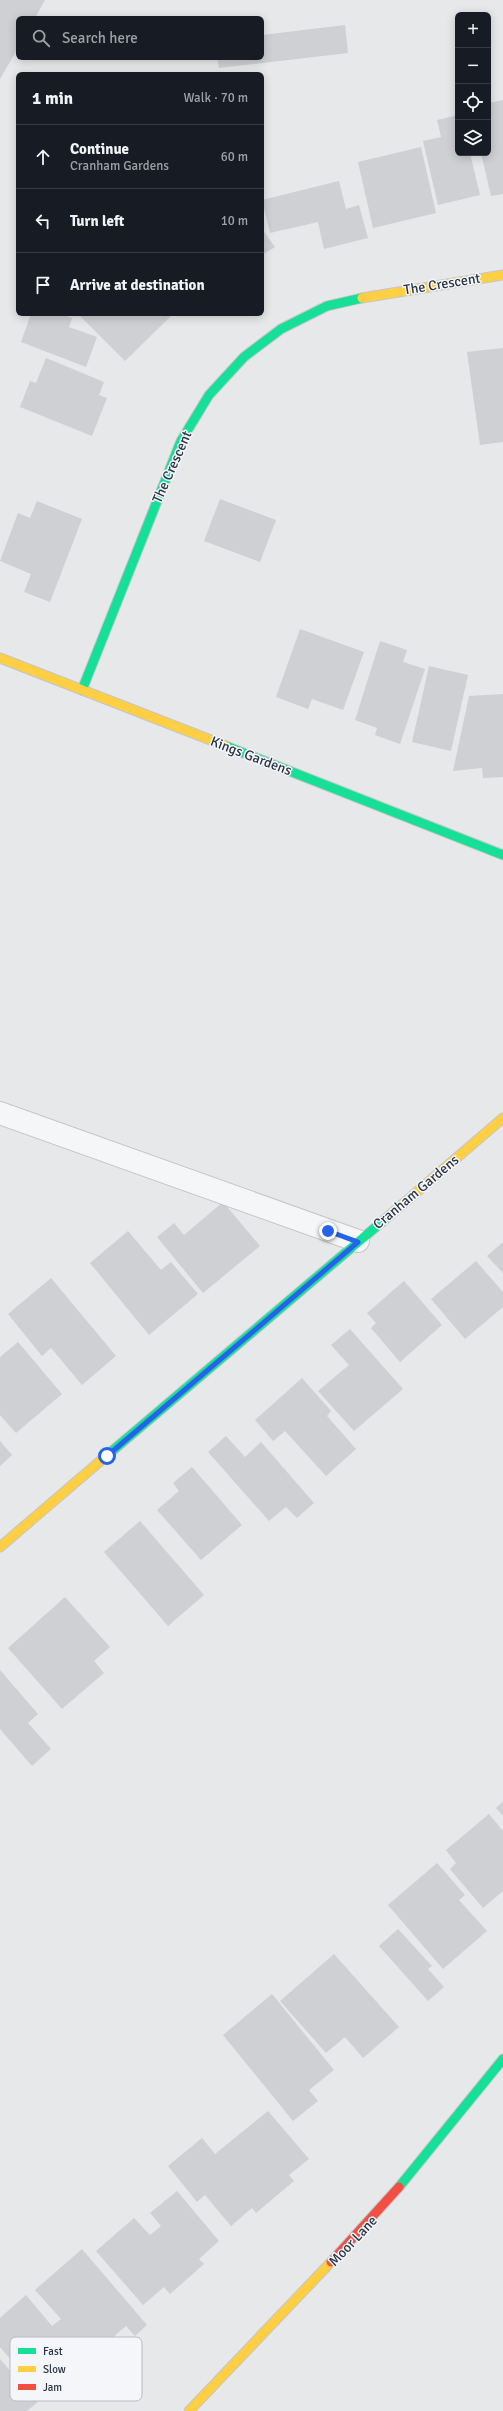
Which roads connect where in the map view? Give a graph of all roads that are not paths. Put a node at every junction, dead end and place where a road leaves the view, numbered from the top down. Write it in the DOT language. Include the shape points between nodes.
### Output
graph roads {
  1 [pos="503,275"];
  2 [pos="0,658"];
  3 [pos="82,690"];
  4 [pos="503,855"];
  5 [pos="0,1113"];
  6 [pos="503,1118"];
  7 [pos="358,1242"];
  8 [pos="0,1547"];
  9 [pos="503,2059"];
  10 [pos="189,2411"];
  1 -- 3 [label="street, The Crescent" via="371,296 327,306 280,329 244,356 209,395 181,441"];
  2 -- 3 [label="street, Kings Gardens"];
  3 -- 4 [label="street, Kings Gardens"];
  5 -- 7 [label="lane"];
  6 -- 7 [label="street, Cranham Gardens"];
  7 -- 8 [label="street, Cranham Gardens"];
  9 -- 10 [label="street, Moor Lane" via="404,2185 346,2249"];
}
